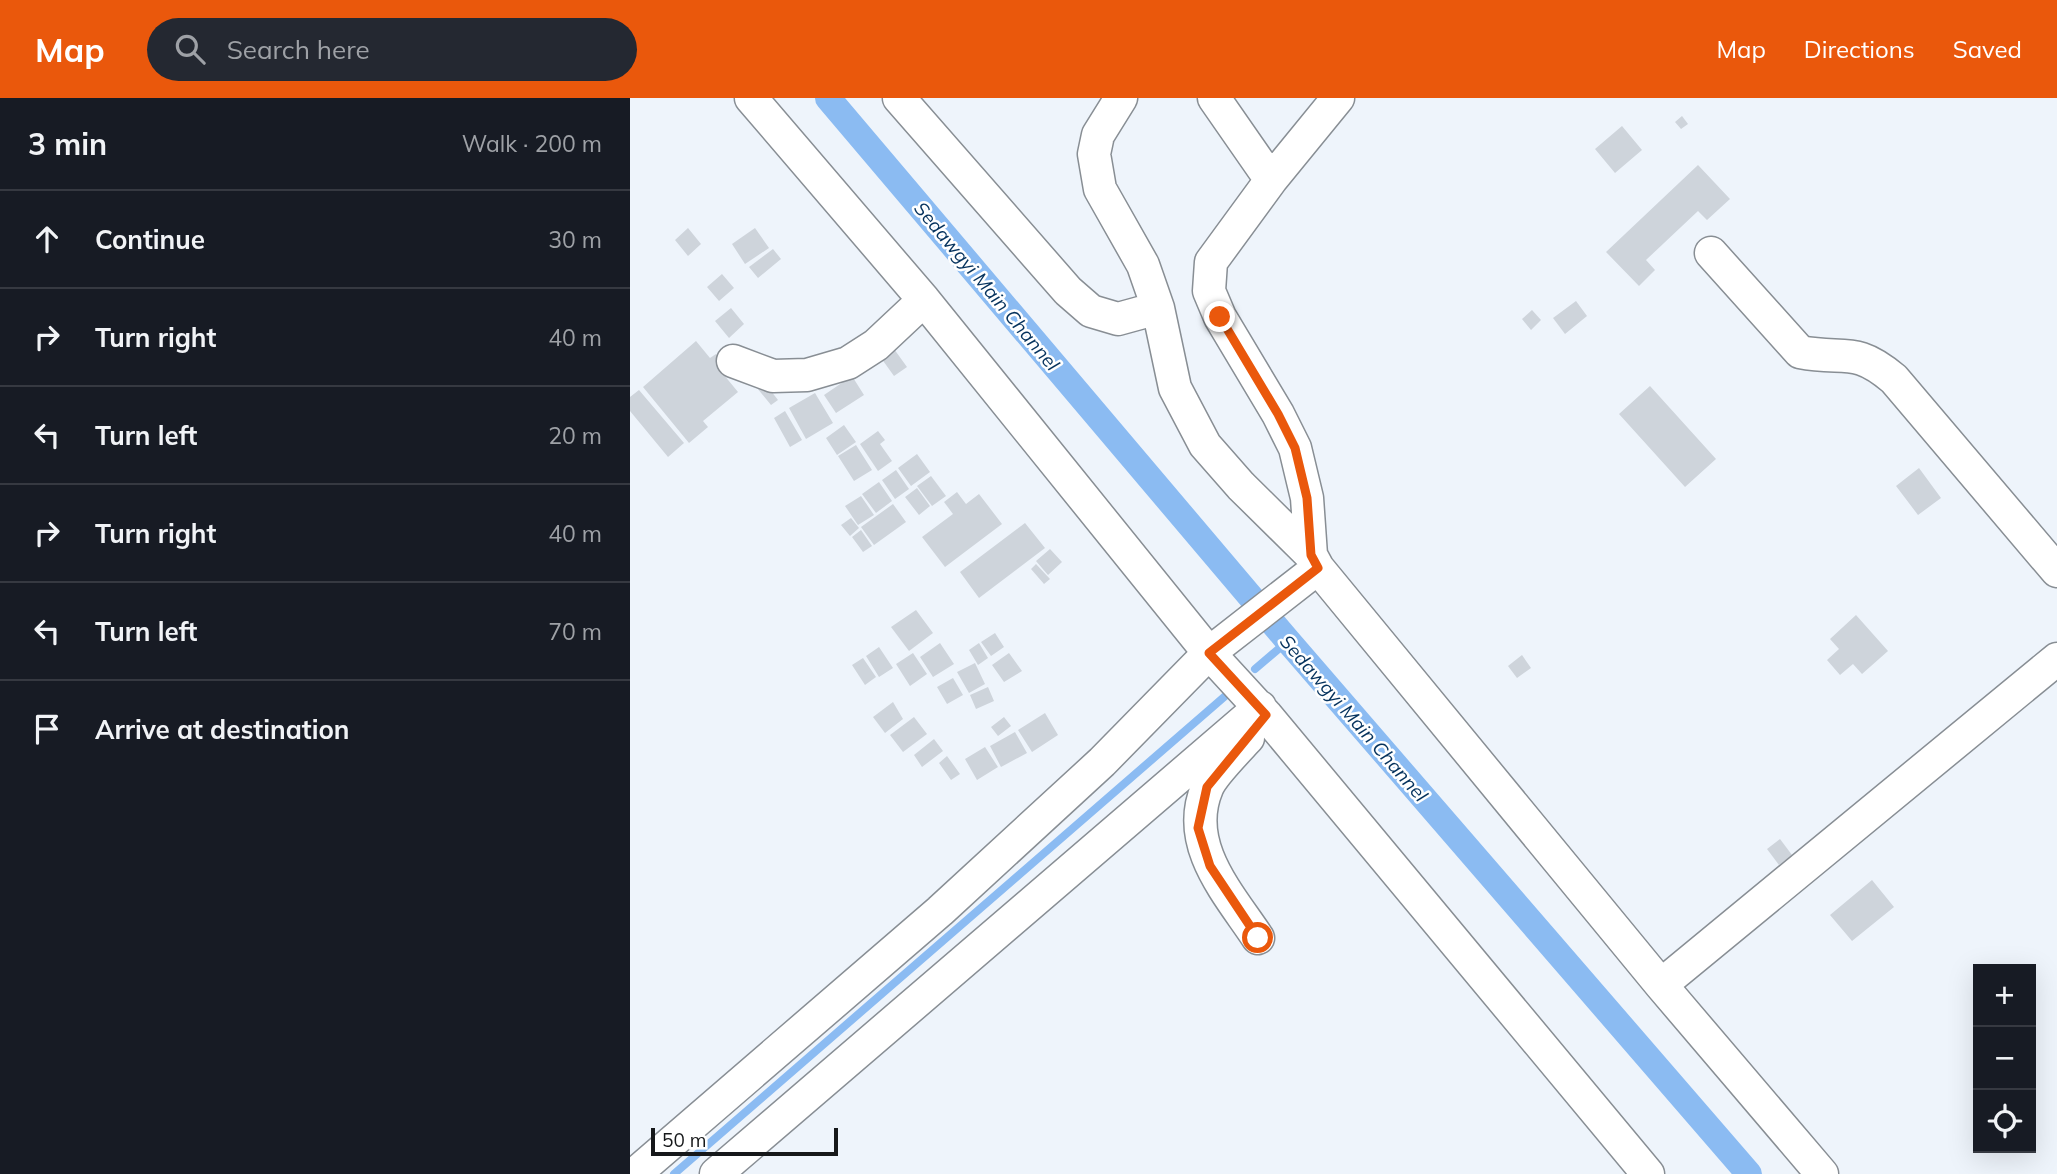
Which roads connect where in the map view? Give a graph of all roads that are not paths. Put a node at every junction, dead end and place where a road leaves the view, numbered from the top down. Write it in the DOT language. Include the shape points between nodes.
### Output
graph roads {
  1 [pos="751,98"];
  2 [pos="899,98"];
  3 [pos="1121,98"];
  4 [pos="1214,98"];
  5 [pos="1338,98"];
  6 [pos="1271,180"];
  7 [pos="1711,253"];
  8 [pos="925,300"];
  9 [pos="1158,308"];
  10 [pos="733,360"];
  11 [pos="1308,569"];
  12 [pos="2057,571"];
  13 [pos="1217,647"];
  14 [pos="2057,659"];
  15 [pos="1263,711"];
  16 [pos="1258,938"];
  17 [pos="1661,985"];
  18 [pos="635,1174"];
  19 [pos="716,1174"];
  20 [pos="1648,1174"];
  21 [pos="1822,1174"];
  1 -- 8 [label="street"];
  2 -- 9 [label="street" via="1068,291 1091,311 1118,320"];
  3 -- 9 [label="street" via="1098,135 1094,154 1100,189 1143,265"];
  4 -- 6 [label="street"];
  5 -- 6 [label="street"];
  6 -- 11 [label="street" via="1211,262 1209,291 1295,448 1307,498"];
  7 -- 12 [label="street" via="1800,352 1857,356 1875,363 1894,379"];
  8 -- 10 [label="street" via="849,363 807,375 773,376"];
  8 -- 13 [label="street"];
  9 -- 11 [label="street" via="1175,388 1205,445"];
  11 -- 13 [label="street"];
  11 -- 17 [label="street"];
  13 -- 15 [label="street"];
  13 -- 18 [label="street" via="1102,762 940,911"];
  14 -- 17 [label="street"];
  15 -- 16 [label="street" via="1207,787 1198,828 1210,866"];
  15 -- 19 [label="street"];
  15 -- 20 [label="street"];
  17 -- 21 [label="street"];
}
